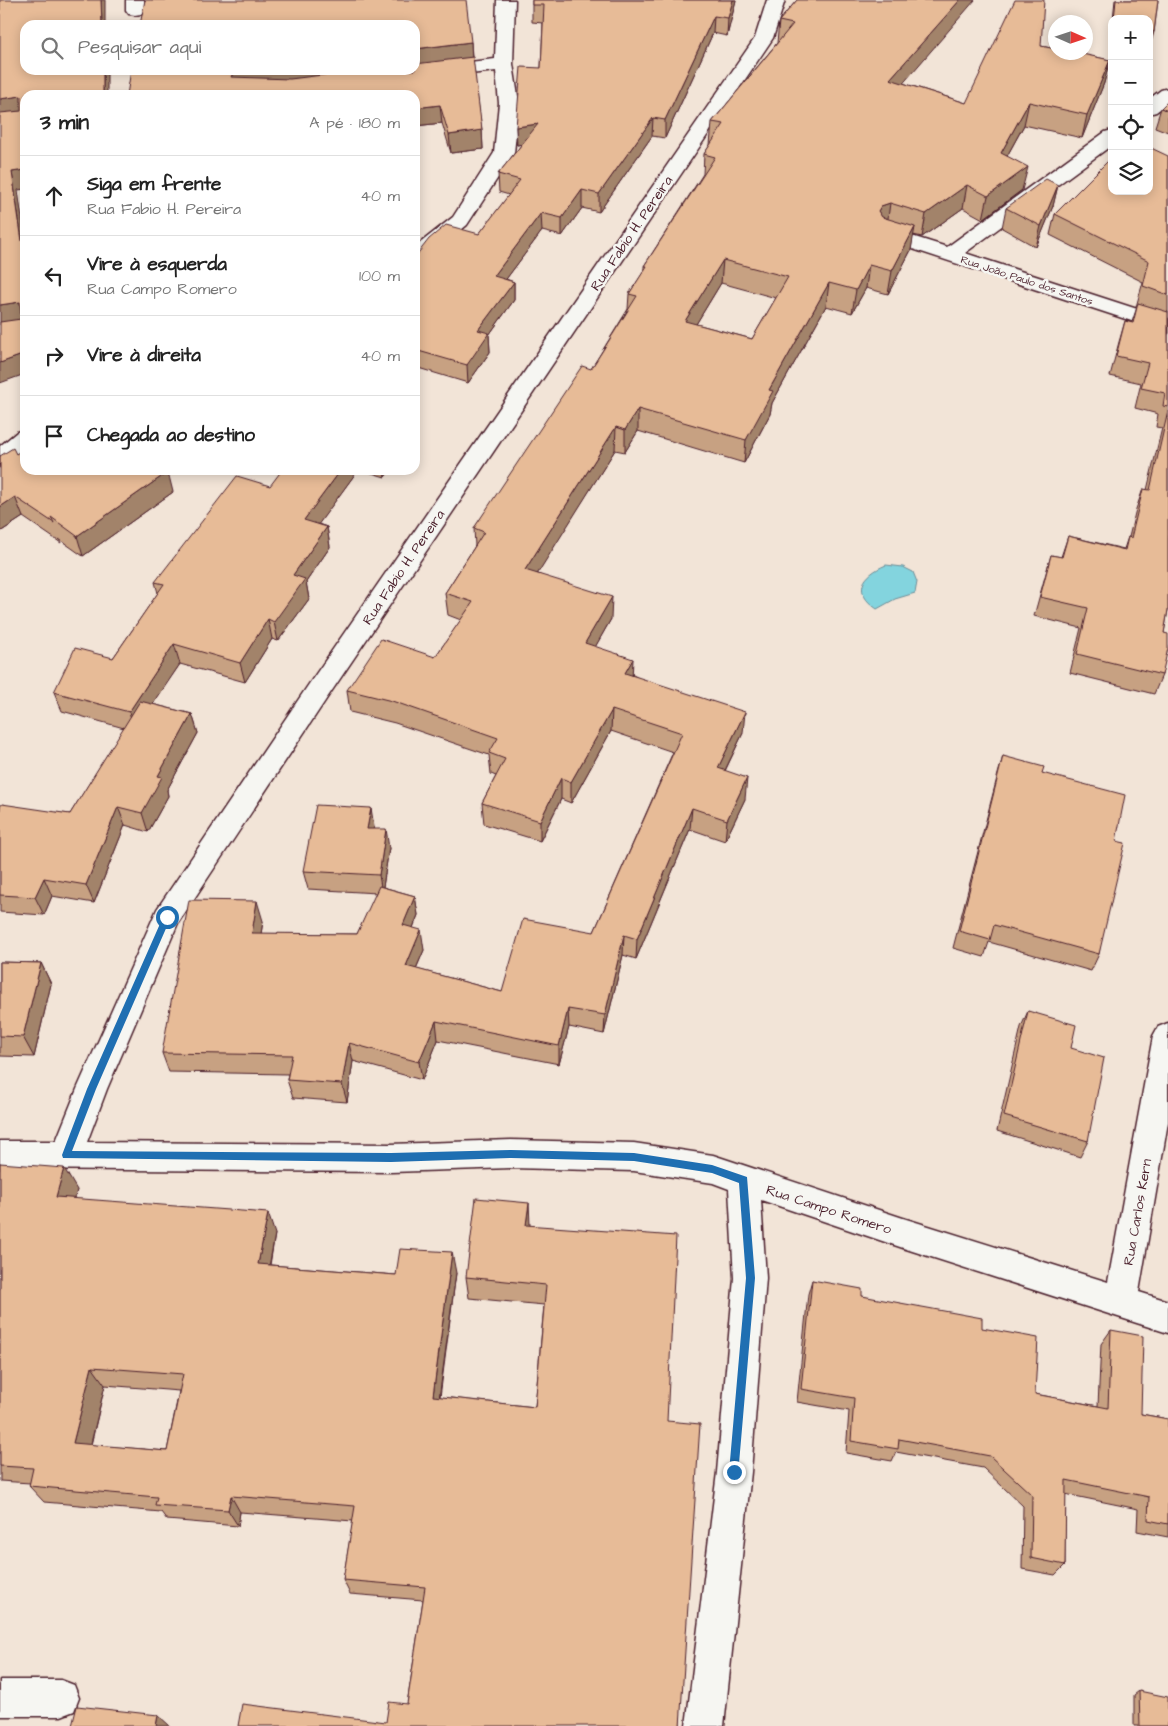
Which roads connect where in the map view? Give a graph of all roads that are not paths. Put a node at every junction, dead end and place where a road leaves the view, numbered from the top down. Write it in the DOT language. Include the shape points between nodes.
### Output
graph roads {
  1 [pos="506,0"];
  2 [pos="776,0"];
  3 [pos="504,64"];
  4 [pos="420,74"];
  5 [pos="1168,94"];
  6 [pos="1153,105"];
  7 [pos="1108,139"];
  8 [pos="886,234"];
  9 [pos="420,253"];
  10 [pos="949,255"];
  11 [pos="1168,326"];
  12 [pos="20,441"];
  13 [pos="0,459"];
  14 [pos="1168,1036"];
  15 [pos="0,1155"];
  16 [pos="66,1155"];
  17 [pos="744,1180"];
  18 [pos="1121,1301"];
  19 [pos="1168,1317"];
  20 [pos="0,1698"];
  21 [pos="61,1698"];
  22 [pos="706,1726"];
  1 -- 3 [label="street"];
  2 -- 16 [label="street, Rua Fabio H. Pereira" via="764,38 167,917"];
  3 -- 4 [label="street"];
  3 -- 9 [label="street" via="509,103 504,153 460,221"];
  5 -- 6 [label="street"];
  7 -- 10 [label="street"];
  8 -- 10 [label="street, Rua João Paulo dos Santos"];
  10 -- 11 [label="street, Rua João Paulo dos Santos"];
  12 -- 13 [label="street"];
  14 -- 18 [label="street, Rua Carlos Kern"];
  15 -- 16 [label="street, Rua Campo Romero"];
  16 -- 17 [label="street, Rua Campo Romero" via="391,1158 511,1154 634,1157 712,1169"];
  17 -- 18 [label="street, Rua Campo Romero"];
  17 -- 22 [label="street" via="750,1278 734,1472"];
  18 -- 19 [label="street, Rua Campo Romero"];
  20 -- 21 [label="street"];
}
